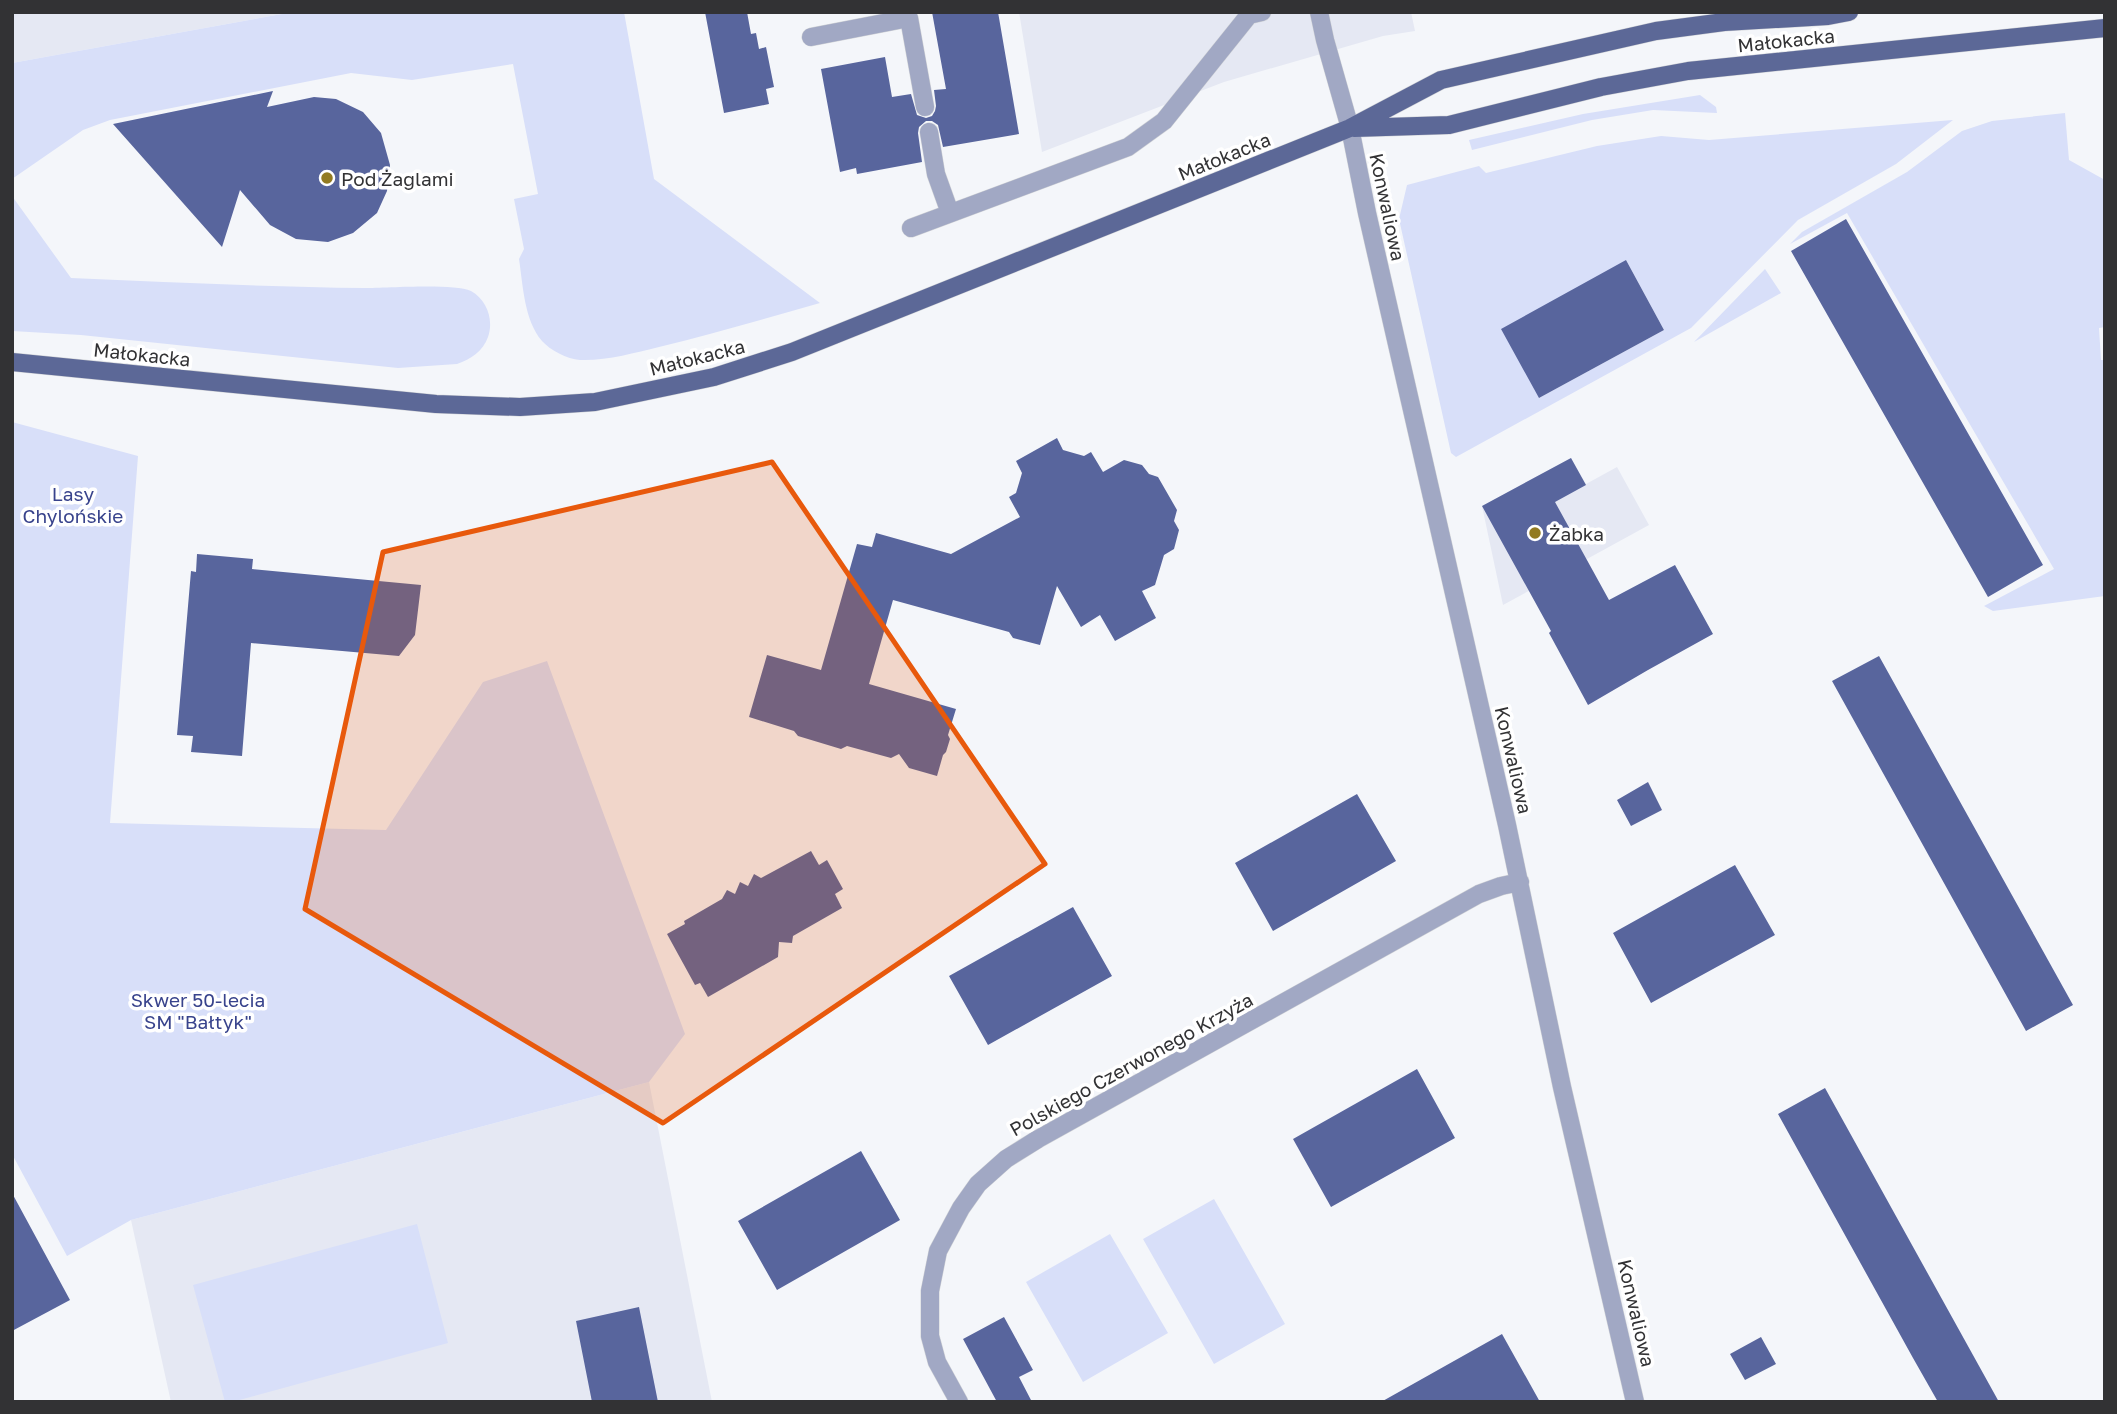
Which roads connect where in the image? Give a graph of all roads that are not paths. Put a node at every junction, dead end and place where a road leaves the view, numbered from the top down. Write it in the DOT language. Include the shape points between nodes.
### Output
graph roads {
  1 [pos="1262,12"];
  2 [pos="1320,12"];
  3 [pos="1849,12"];
  4 [pos="2105,28"];
  5 [pos="811,37"];
  6 [pos="925,107"];
  7 [pos="1350,128"];
  8 [pos="929,132"];
  9 [pos="950,213"];
  10 [pos="911,228"];
  11 [pos="12,362"];
  12 [pos="1520,882"];
  13 [pos="959,1402"];
  14 [pos="1635,1402"];
  1 -- 9 [label="street" via="1249,15 1164,121 1128,147"];
  2 -- 7 [label="street, Konwaliowa"];
  3 -- 7 [label="main road, Małokacka" via="1656,31 1441,80"];
  4 -- 7 [label="main road, Małokacka" via="1688,71 1601,87 1449,125"];
  5 -- 6 [label="street" via="909,18"];
  7 -- 11 [label="main road, Małokacka" via="792,352 714,377 596,402 520,407 436,404"];
  7 -- 12 [label="street, Konwaliowa"];
  8 -- 9 [label="street" via="936,173"];
  9 -- 10 [label="street"];
  12 -- 13 [label="street, Polskiego Czerwonego Krzyża" via="1479,894 1038,1139 978,1184 938,1251 930,1291 930,1336 937,1362"];
  12 -- 14 [label="street, Konwaliowa"];
}
